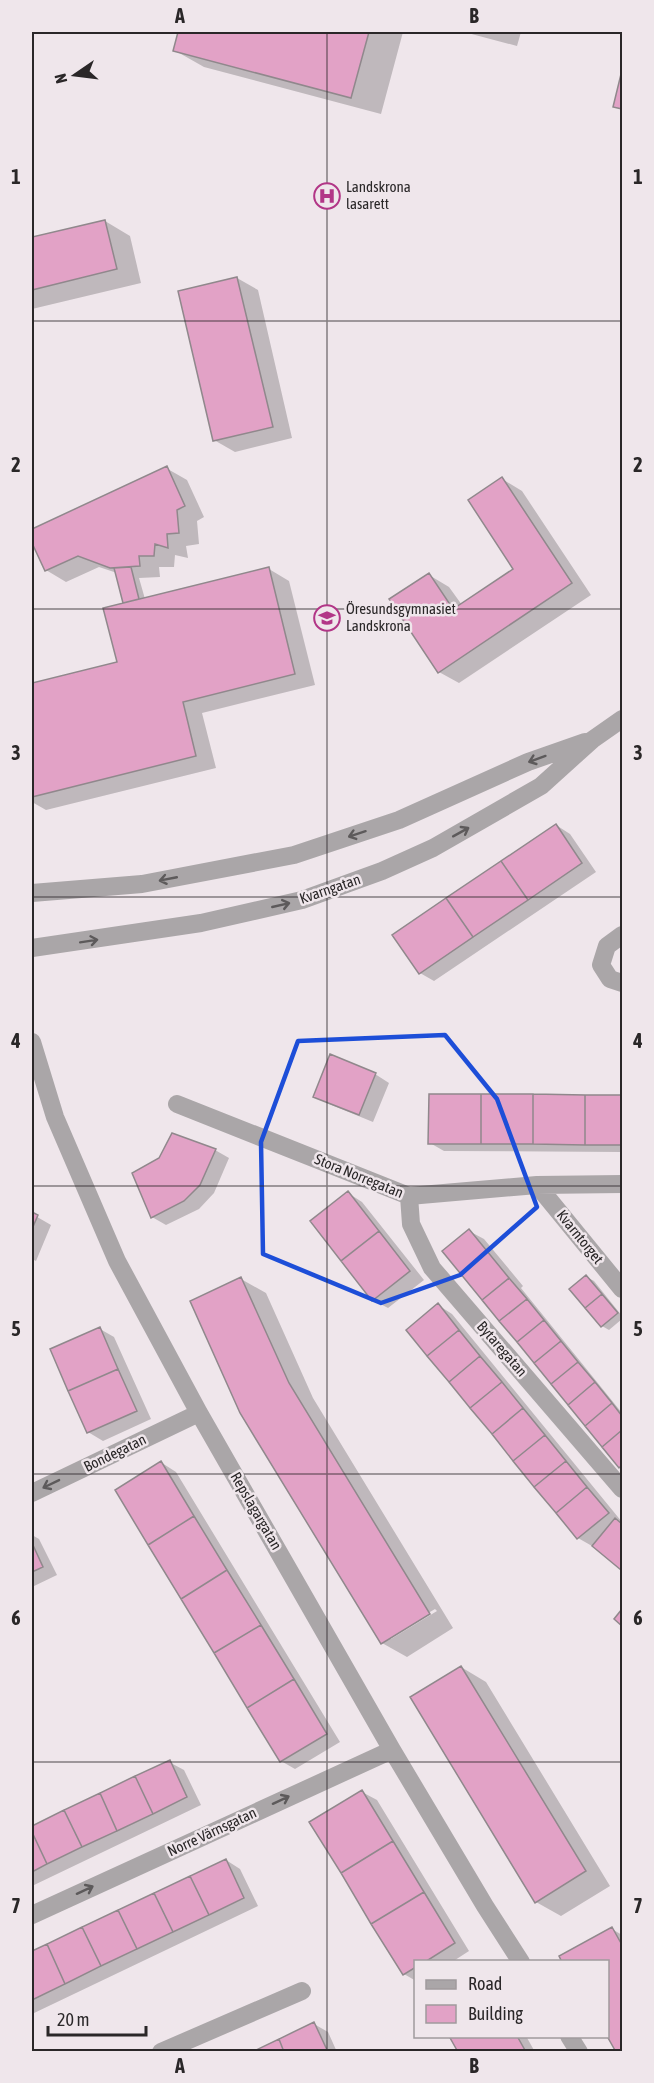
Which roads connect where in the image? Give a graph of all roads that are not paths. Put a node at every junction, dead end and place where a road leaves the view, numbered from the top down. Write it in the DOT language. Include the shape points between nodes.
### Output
graph roads {
  1 [pos="622,719"];
  2 [pos="592,740"];
  3 [pos="32,893"];
  4 [pos="622,935"];
  5 [pos="32,948"];
  6 [pos="622,983"];
  7 [pos="32,1042"];
  8 [pos="177,1104"];
  9 [pos="622,1184"];
  10 [pos="537,1185"];
  11 [pos="409,1196"];
  12 [pos="622,1289"];
  13 [pos="199,1413"];
  14 [pos="622,1489"];
  15 [pos="32,1493"];
  16 [pos="392,1750"];
  17 [pos="32,1915"];
  18 [pos="520,1960"];
  19 [pos="302,1990"];
  20 [pos="570,2038"];
  21 [pos="161,2052"];
  22 [pos="579,2052"];
  1 -- 2 [label="street, Kvarngatan"];
  2 -- 3 [label="street, Kvarngatan, one-way" via="528,762 399,820 294,855 142,884"];
  5 -- 2 [label="street, Kvarngatan, one-way" via="201,923 302,900 382,871 433,848 541,786"];
  4 -- 6 [label="street" via="607,945 601,965 610,979"];
  7 -- 13 [label="street, Repslagargatan" via="55,1117 117,1261"];
  8 -- 11 [label="street, Stora Norregatan"];
  9 -- 10 [label="street, Stora Norregatan"];
  10 -- 11 [label="street, Stora Norregatan"];
  10 -- 12 [label="street, Kvarntorget"];
  11 -- 14 [label="street, Bytaregatan" via="411,1224 432,1268"];
  13 -- 15 [label="street, Bondegatan, one-way"];
  13 -- 16 [label="street, Repslagargatan"];
  17 -- 16 [label="street, Norre Värnsgatan, one-way"];
  16 -- 18 [label="street, Repslagargatan"];
  19 -- 21 [label="street"];
  20 -- 22 [label="street"];
}
